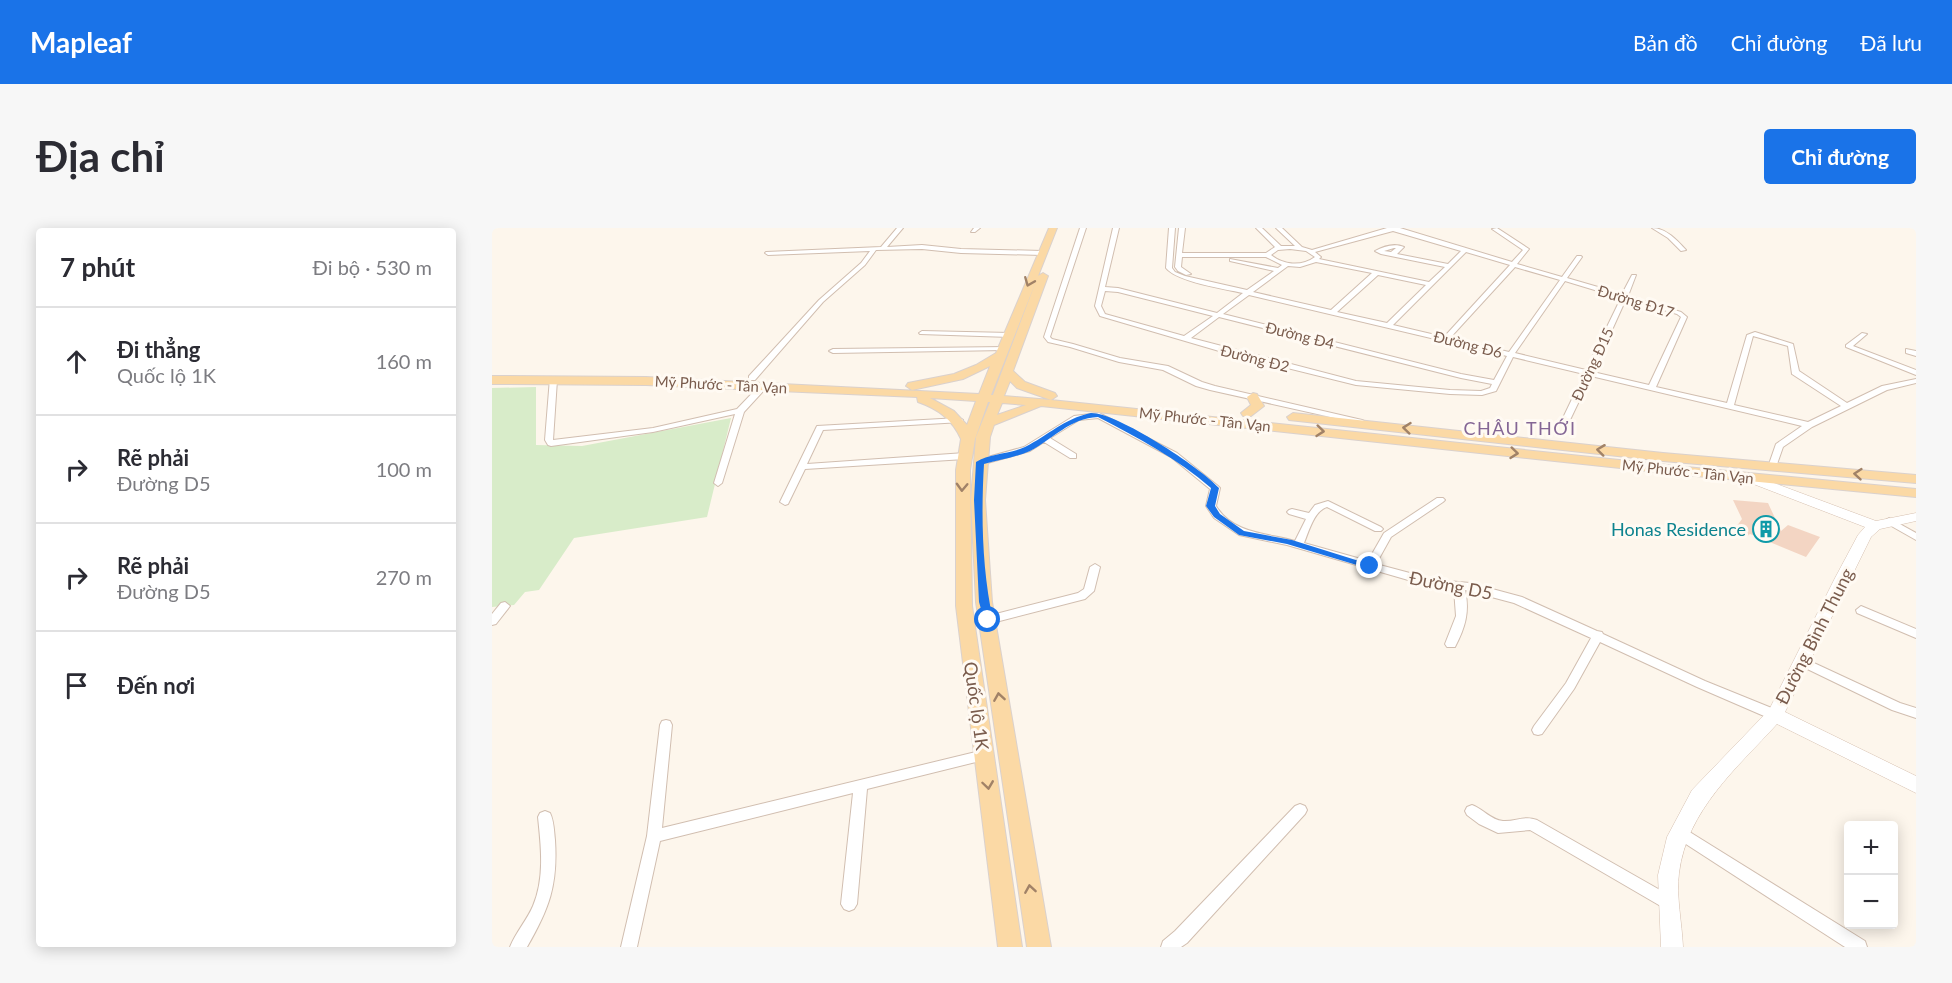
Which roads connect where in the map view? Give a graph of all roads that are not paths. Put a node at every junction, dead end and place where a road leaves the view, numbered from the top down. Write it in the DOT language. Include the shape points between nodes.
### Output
graph roads {
  1 [pos="900,228"];
  2 [pos="1053,228"];
  3 [pos="1062,228"];
  4 [pos="1083,228"];
  5 [pos="1116,228"];
  6 [pos="1172,228"];
  7 [pos="1182,228"];
  8 [pos="1259,228"];
  9 [pos="1269,228"];
  10 [pos="1279,228"];
  11 [pos="1393,228"];
  12 [pos="1655,228"];
  13 [pos="1495,229"];
  14 [pos="1285,234"];
  15 [pos="1277,236"];
  16 [pos="1269,237"];
  17 [pos="1171,243"];
  18 [pos="1180,243"];
  19 [pos="1290,247"];
  20 [pos="1299,247"];
  21 [pos="879,248"];
  22 [pos="1280,248"];
  23 [pos="1465,250"];
  24 [pos="1683,250"];
  25 [pos="1313,251"];
  26 [pos="768,253"];
  27 [pos="1042,253"];
  28 [pos="1394,254"];
  29 [pos="1211,255"];
  30 [pos="1267,255"];
  31 [pos="1579,258"];
  32 [pos="1179,259"];
  33 [pos="1316,260"];
  34 [pos="1169,262"];
  35 [pos="1287,264"];
  36 [pos="1513,264"];
  37 [pos="1449,266"];
  38 [pos="1278,270"];
  39 [pos="1377,272"];
  40 [pos="1634,276"];
  41 [pos="1197,278"];
  42 [pos="1562,279"];
  43 [pos="1431,284"];
  44 [pos="1102,289"];
  45 [pos="1251,291"];
  46 [pos="1624,297"];
  47 [pos="1335,310"];
  48 [pos="1218,315"];
  49 [pos="1390,323"];
  50 [pos="922,333"];
  51 [pos="1864,334"];
  52 [pos="1010,335"];
  53 [pos="1447,337"];
  54 [pos="1185,339"];
  55 [pos="833,351"];
  56 [pos="1003,351"];
  57 [pos="1512,352"];
  58 [pos="1589,370"];
  59 [pos="1007,372"];
  60 [pos="492,373"];
  61 [pos="1916,373"];
  62 [pos="1461,376"];
  63 [pos="752,378"];
  64 [pos="553,380"];
  65 [pos="492,381"];
  66 [pos="1916,381"];
  67 [pos="1496,383"];
  68 [pos="1653,385"];
  69 [pos="764,386"];
  70 [pos="908,390"];
  71 [pos="1450,393"];
  72 [pos="991,395"];
  73 [pos="1253,398"];
  74 [pos="1050,400"];
  75 [pos="1730,403"];
  76 [pos="1847,407"];
  77 [pos="1116,410"];
  78 [pos="740,411"];
  79 [pos="1248,413"];
  80 [pos="1099,415"];
  81 [pos="959,420"];
  82 [pos="1566,420"];
  83 [pos="988,423"];
  84 [pos="1813,423"];
  85 [pos="1370,424"];
  86 [pos="1043,438"];
  87 [pos="971,453"];
  88 [pos="1073,456"];
  89 [pos="802,467"];
  90 [pos="1773,474"];
  91 [pos="1747,477"];
  92 [pos="1916,479"];
  93 [pos="718,483"];
  94 [pos="1916,493"];
  95 [pos="1440,500"];
  96 [pos="785,502"];
  97 [pos="1292,512"];
  98 [pos="1311,516"];
  99 [pos="1916,517"];
  100 [pos="1882,524"];
  101 [pos="1378,529"];
  102 [pos="1916,537"];
  103 [pos="1299,544"];
  104 [pos="1370,566"];
  105 [pos="1095,567"];
  106 [pos="1459,586"];
  107 [pos="505,606"];
  108 [pos="1861,610"];
  109 [pos="988,620"];
  110 [pos="492,621"];
  111 [pos="1916,634"];
  112 [pos="1598,635"];
  113 [pos="1451,644"];
  114 [pos="1801,661"];
  115 [pos="1916,712"];
  116 [pos="1775,715"];
  117 [pos="666,725"];
  118 [pos="1538,730"];
  119 [pos="984,755"];
  120 [pos="861,785"];
  121 [pos="1916,785"];
  122 [pos="1300,810"];
  123 [pos="1472,811"];
  124 [pos="545,817"];
  125 [pos="1680,832"];
  126 [pos="654,836"];
  127 [pos="1669,903"];
  128 [pos="849,904"];
  129 [pos="518,947"];
  130 [pos="629,947"];
  131 [pos="1010,947"];
  132 [pos="1039,947"];
  133 [pos="1169,947"];
  134 [pos="1672,947"];
  135 [pos="1859,947"];
  1 -- 21 [label="street"];
  2 -- 27 [label="main road, Quốc lộ 1K"];
  3 -- 59 [label="main road, Quốc lộ 1K"];
  4 -- 73 [label="street" via="1047,339 1113,359 1165,368 1199,384"];
  5 -- 44 [label="street, Đường Đ2"];
  6 -- 17 [label="street"];
  7 -- 18 [label="street"];
  8 -- 16 [label="street"];
  9 -- 15 [label="street"];
  10 -- 14 [label="street"];
  11 -- 23 [label="street, Đường Đ17"];
  11 -- 25 [label="street"];
  12 -- 24 [label="street"];
  13 -- 36 [label="street" via="1526,249"];
  14 -- 15 [label="street"];
  14 -- 20 [label="street"];
  15 -- 16 [label="street"];
  15 -- 19 [label="street"];
  16 -- 22 [label="street"];
  17 -- 18 [label="street"];
  17 -- 34 [label="street"];
  18 -- 32 [label="street"];
  19 -- 20 [label="street"];
  19 -- 22 [label="street"];
  20 -- 25 [label="street"];
  21 -- 26 [label="street"];
  21 -- 27 [label="street"];
  21 -- 63 [label="street" via="821,301"];
  22 -- 30 [label="street"];
  23 -- 36 [label="street, Đường Đ17"];
  23 -- 37 [label="street"];
  25 -- 33 [label="street"];
  27 -- 52 [label="main road, Quốc lộ 1K, one-way"];
  28 -- 37 [label="street"];
  29 -- 30 [label="street"];
  29 -- 32 [label="street"];
  29 -- 38 [label="street"];
  30 -- 35 [label="street"];
  31 -- 42 [label="street"];
  32 -- 34 [label="street"];
  32 -- 41 [label="street, Đường Đ6" via="1180,270"];
  33 -- 35 [label="street"];
  33 -- 39 [label="street"];
  34 -- 41 [label="street, Đường Đ6" via="1173,273"];
  35 -- 38 [label="street"];
  36 -- 42 [label="street, Đường Đ17"];
  36 -- 53 [label="street"];
  37 -- 43 [label="street"];
  38 -- 45 [label="street"];
  39 -- 43 [label="street"];
  39 -- 47 [label="street"];
  40 -- 46 [label="street, Đường Đ15"];
  41 -- 45 [label="street, Đường Đ6"];
  42 -- 46 [label="street, Đường Đ17"];
  42 -- 57 [label="street"];
  43 -- 49 [label="street"];
  44 -- 48 [label="street, Đường Đ4"];
  44 -- 54 [label="street, Đường Đ2" via="1098,306 1102,315"];
  45 -- 47 [label="street, Đường Đ6"];
  45 -- 48 [label="street"];
  46 -- 58 [label="street, Đường Đ15"];
  46 -- 68 [label="street, Đường Đ17" via="1684,317"];
  47 -- 49 [label="street, Đường Đ6"];
  48 -- 54 [label="street"];
  48 -- 62 [label="street, Đường Đ4"];
  49 -- 53 [label="street, Đường Đ6"];
  50 -- 52 [label="street"];
  51 -- 61 [label="street" via="1848,346"];
  52 -- 56 [label="main road, Quốc lộ 1K"];
  53 -- 57 [label="street, Đường Đ6"];
  54 -- 71 [label="street, Đường Đ2" via="1356,383"];
  55 -- 56 [label="street"];
  56 -- 70 [label="main road" via="988,364 963,376"];
  56 -- 72 [label="main road, Quốc lộ 1K"];
  57 -- 58 [label="street, Đường Đ6"];
  57 -- 67 [label="street"];
  58 -- 68 [label="street, Đường Đ6"];
  58 -- 82 [label="street, Đường Đ15"];
  59 -- 72 [label="main road, Quốc lộ 1K"];
  59 -- 74 [label="main road" via="1021,385"];
  60 -- 63 [label="main road, Mỹ Phước - Tân Vạn"];
  62 -- 67 [label="street, Đường Đ4"];
  62 -- 71 [label="street" via="1461,385"];
  63 -- 70 [label="main road, Mỹ Phước - Tân Vạn"];
  64 -- 65 [label="main road, Mỹ Phước - Tân Vạn"];
  64 -- 69 [label="main road, Mỹ Phước - Tân Vạn"];
  64 -- 78 [label="street" via="548,431 551,443 661,429"];
  66 -- 76 [label="street" via="1885,388"];
  67 -- 71 [label="street, Đường Đ2" via="1489,391"];
  68 -- 75 [label="street, Đường Đ6"];
  69 -- 70 [label="main road, Mỹ Phước - Tân Vạn"];
  69 -- 78 [label="street"];
  70 -- 72 [label="main road, Mỹ Phước - Tân Vạn"];
  70 -- 81 [label="main road"];
  72 -- 74 [label="main road, Mỹ Phước - Tân Vạn"];
  72 -- 83 [label="main road, Quốc lộ 1K"];
  72 -- 87 [label="main road, Quốc lộ 1K"];
  73 -- 79 [label="main road" via="1258,406"];
  73 -- 85 [label="street"];
  74 -- 77 [label="main road, Mỹ Phước - Tân Vạn"];
  74 -- 79 [label="main road, Mỹ Phước - Tân Vạn"];
  74 -- 83 [label="main road"];
  75 -- 76 [label="street" via="1750,335 1791,345 1795,372"];
  75 -- 84 [label="street, Đường Đ6"];
  76 -- 84 [label="street"];
  77 -- 80 [label="street"];
  77 -- 91 [label="main road, Mỹ Phước - Tân Vạn, one-way"];
  78 -- 93 [label="street"];
  79 -- 85 [label="main road, Mỹ Phước - Tân Vạn"];
  80 -- 86 [label="street" via="1077,418"];
  80 -- 103 [label="street, Đường D5" via="1193,468 1215,488 1211,506 1217,516 1242,533"];
  81 -- 87 [label="main road"];
  81 -- 89 [label="street" via="820,428"];
  83 -- 87 [label="main road, Quốc lộ 1K"];
  84 -- 90 [label="street" via="1779,446"];
  90 -- 85 [label="main road, Mỹ Phước - Tân Vạn, one-way"];
  86 -- 87 [label="street" via="1011,456"];
  86 -- 88 [label="street"];
  87 -- 89 [label="street"];
  87 -- 109 [label="main road, Quốc lộ 1K"];
  87 -- 119 [label="main road, Quốc lộ 1K, one-way" via="962,520 964,606"];
  89 -- 96 [label="street"];
  90 -- 91 [label="main road, Mỹ Phước - Tân Vạn"];
  92 -- 90 [label="main road, Mỹ Phước - Tân Vạn, one-way"];
  90 -- 94 [label="main road, Mỹ Phước - Tân Vạn"];
  91 -- 100 [label="street"];
  95 -- 104 [label="street" via="1388,535"];
  97 -- 98 [label="street"];
  98 -- 101 [label="street" via="1318,507 1328,504"];
  98 -- 103 [label="street"];
  99 -- 100 [label="street"];
  100 -- 102 [label="street"];
  100 -- 114 [label="street, Đường Bình Thung" via="1865,535"];
  103 -- 104 [label="street, Đường D5"];
  104 -- 106 [label="street, Đường D5" via="1436,584"];
  105 -- 109 [label="street" via="1089,591 1081,596"];
  106 -- 112 [label="street, Đường D5" via="1518,600"];
  106 -- 113 [label="street" via="1464,612"];
  107 -- 110 [label="street"];
  108 -- 111 [label="street"];
  132 -- 109 [label="main road, Quốc lộ 1K, one-way"];
  112 -- 116 [label="street, Đường D5"];
  112 -- 118 [label="street"];
  114 -- 115 [label="street" via="1896,707"];
  114 -- 116 [label="street, Đường Bình Thung"];
  116 -- 121 [label="street, Đường D5"];
  116 -- 125 [label="street, Đường Bình Thung" via="1710,781"];
  117 -- 126 [label="street"];
  119 -- 120 [label="street"];
  119 -- 131 [label="main road, Quốc lộ 1K, one-way"];
  120 -- 126 [label="street"];
  120 -- 128 [label="street"];
  122 -- 133 [label="street"];
  123 -- 127 [label="street" via="1498,827 1532,824"];
  124 -- 129 [label="street" via="550,855 546,882 540,906"];
  125 -- 127 [label="street, Đường Bình Thung" via="1668,875"];
  125 -- 135 [label="street"];
  126 -- 130 [label="street"];
  127 -- 134 [label="street, Đường Bình Thung"];
}
